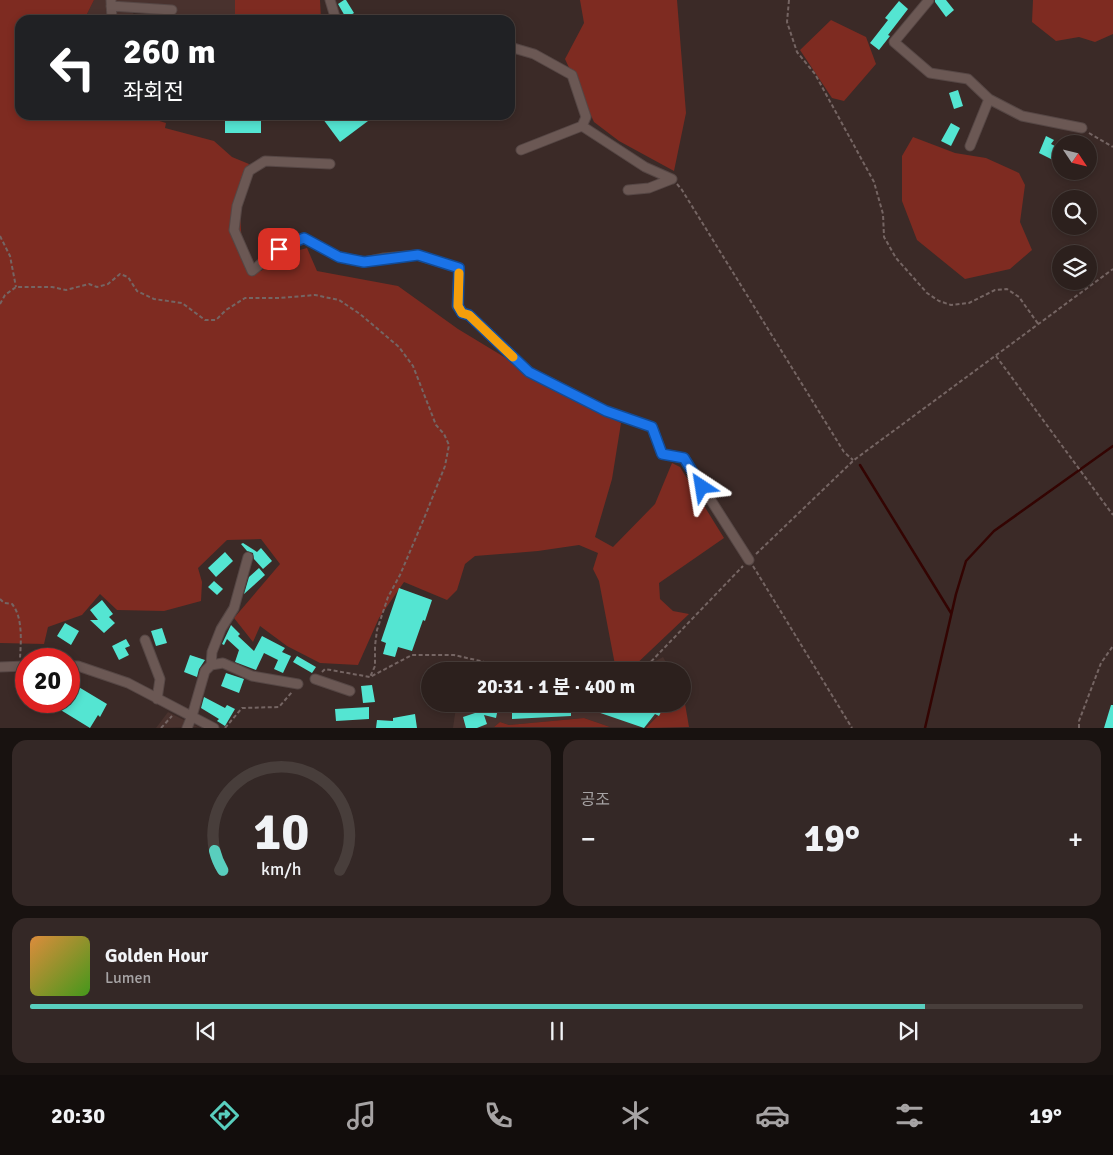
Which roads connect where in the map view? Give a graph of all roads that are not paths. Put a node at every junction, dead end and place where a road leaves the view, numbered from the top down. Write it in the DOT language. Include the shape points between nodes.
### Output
graph roads {
  1 [pos="330,0"];
  2 [pos="929,0"];
  3 [pos="111,3"];
  4 [pos="172,10"];
  5 [pos="334,15"];
  6 [pos="515,48"];
  7 [pos="989,99"];
  8 [pos="582,126"];
  9 [pos="1082,128"];
  10 [pos="970,146"];
  11 [pos="521,150"];
  12 [pos="330,164"];
  13 [pos="628,190"];
  14 [pos="248,557"];
  15 [pos="749,560"];
  16 [pos="145,640"];
  17 [pos="211,665"];
  18 [pos="15,666"];
  19 [pos="0,667"];
  20 [pos="80,667"];
  21 [pos="315,679"];
  22 [pos="298,684"];
  23 [pos="350,691"];
  24 [pos="157,699"];
  25 [pos="192,716"];
  26 [pos="187,728"];
  27 [pos="214,728"];
  1 -- 5 [label="street"];
  2 -- 7 [label="street" via="894,42 930,73 968,79"];
  3 -- 4 [label="street"];
  6 -- 8 [label="street" via="534,54 572,75 586,117"];
  7 -- 9 [label="street" via="1022,116"];
  7 -- 10 [label="street"];
  8 -- 11 [label="street"];
  8 -- 13 [label="street" via="645,167 672,179 649,188"];
  12 -- 15 [label="street" via="265,161 249,171 234,230 252,270 279,249 304,238 339,257 364,262 418,255 459,268 458,306 462,313 469,315 529,372 606,411 652,427 662,454 684,458"];
  14 -- 17 [label="street" via="234,608 221,629 212,652"];
  16 -- 24 [label="street" via="160,679"];
  17 -- 22 [label="street" via="223,663 252,676"];
  17 -- 25 [label="street" via="205,671"];
  18 -- 19 [label="street"];
  20 -- 24 [label="street" via="128,683"];
  21 -- 23 [label="street"];
  24 -- 25 [label="street"];
  25 -- 26 [label="street"];
  25 -- 27 [label="street"];
}
